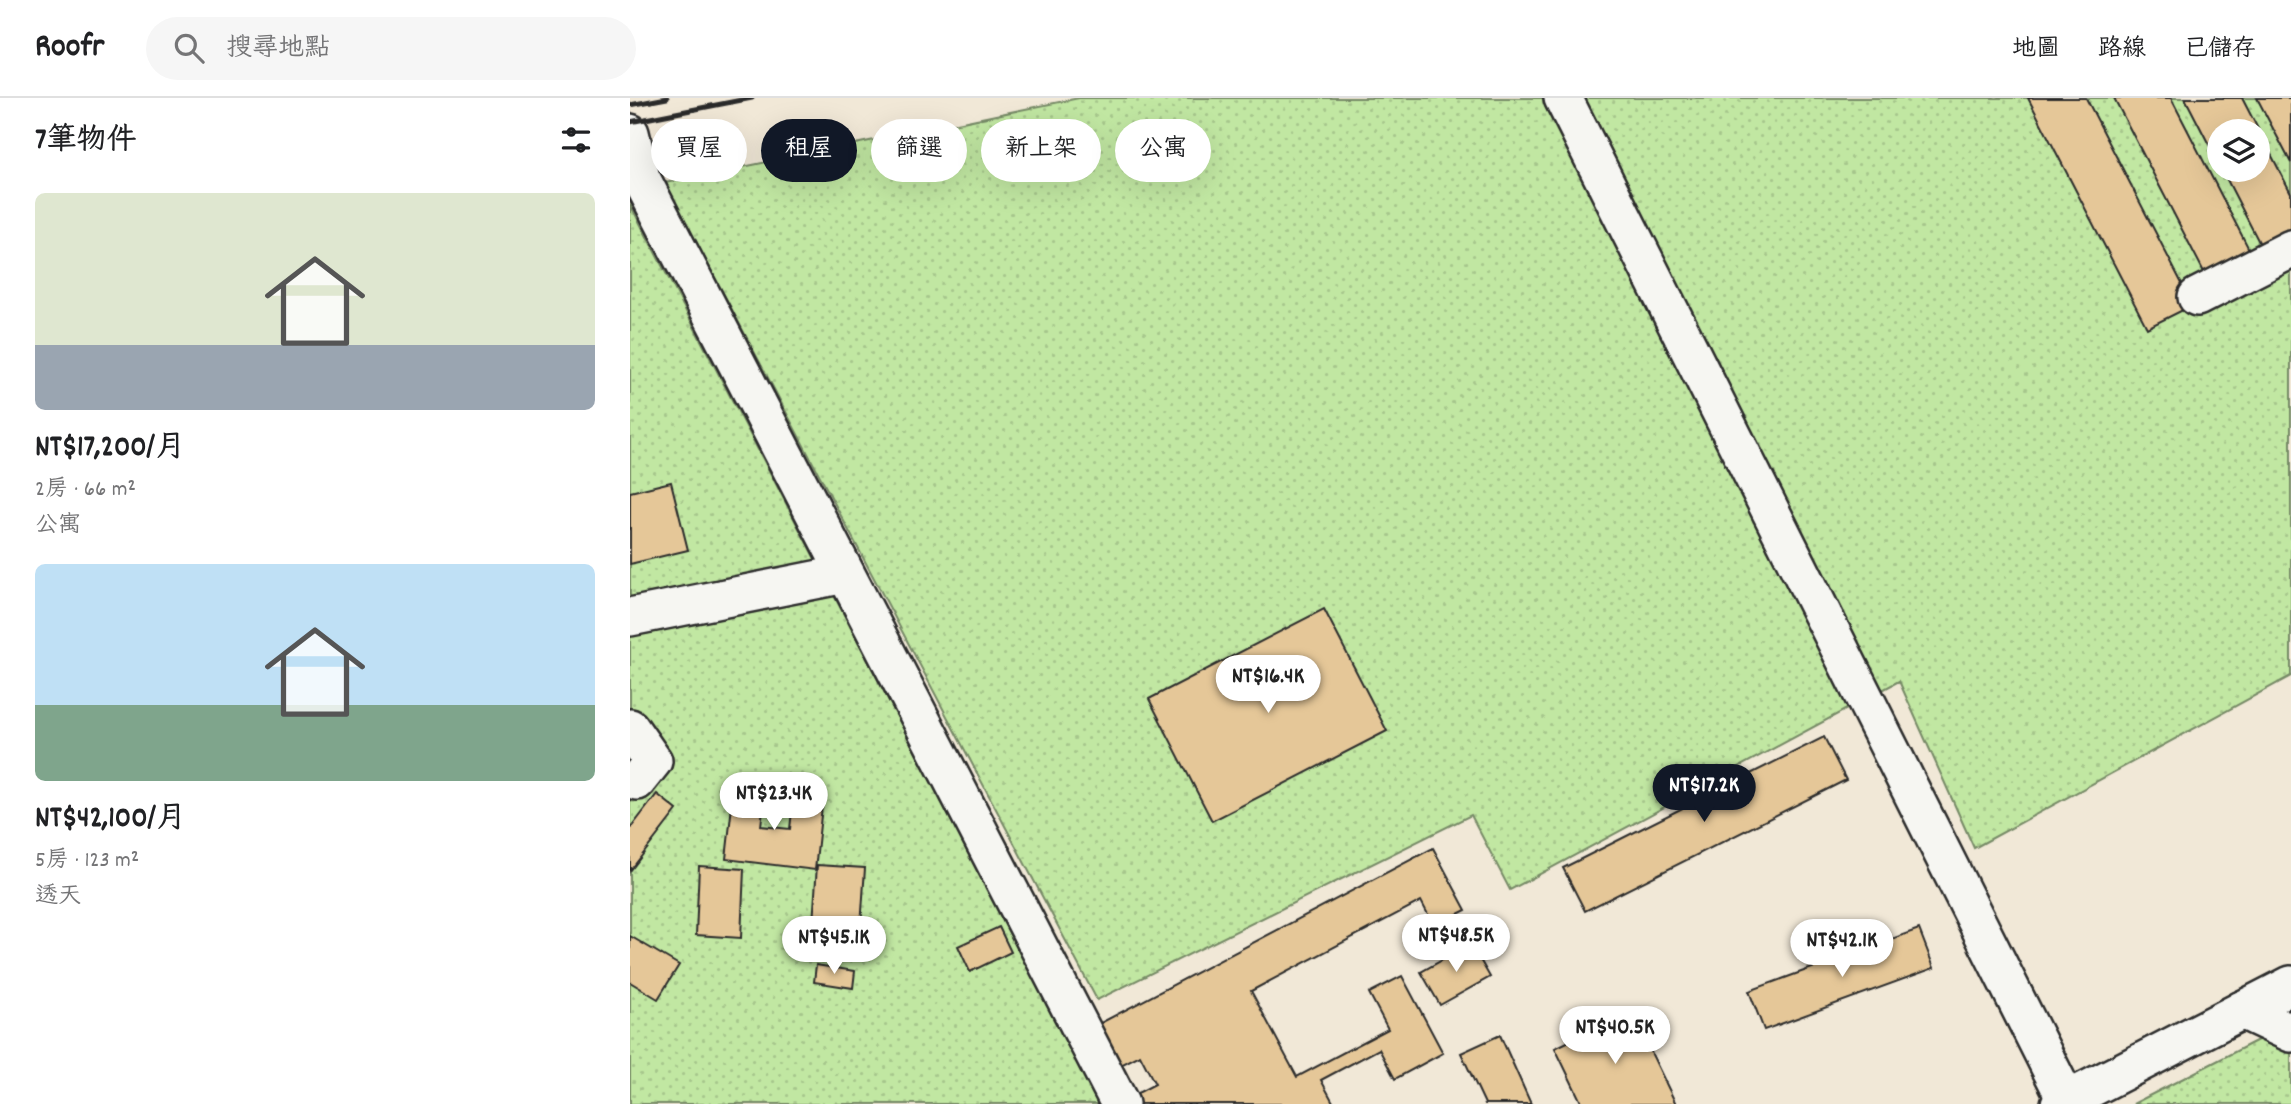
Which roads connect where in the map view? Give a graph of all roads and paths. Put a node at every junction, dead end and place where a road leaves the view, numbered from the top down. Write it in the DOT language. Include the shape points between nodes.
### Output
graph roads {
  1 [pos="1563,98"];
  2 [pos="630,134"];
  3 [pos="2291,249"];
  4 [pos="2197,297"];
  5 [pos="845,573"];
  6 [pos="630,617"];
  7 [pos="630,728"];
  8 [pos="637,781"];
  9 [pos="2291,985"];
  10 [pos="2242,1010"];
  11 [pos="2291,1033"];
  12 [pos="2064,1102"];
  13 [pos="1120,1104"];
  1 -- 12 [label="street"];
  2 -- 5 [label="street" via="641,178"];
  3 -- 4 [label="street"];
  5 -- 6 [label="street"];
  5 -- 13 [label="street"];
  7 -- 8 [label="street" via="653,761"];
  9 -- 10 [label="street"];
  10 -- 11 [label="street"];
  10 -- 12 [label="street"];
}
